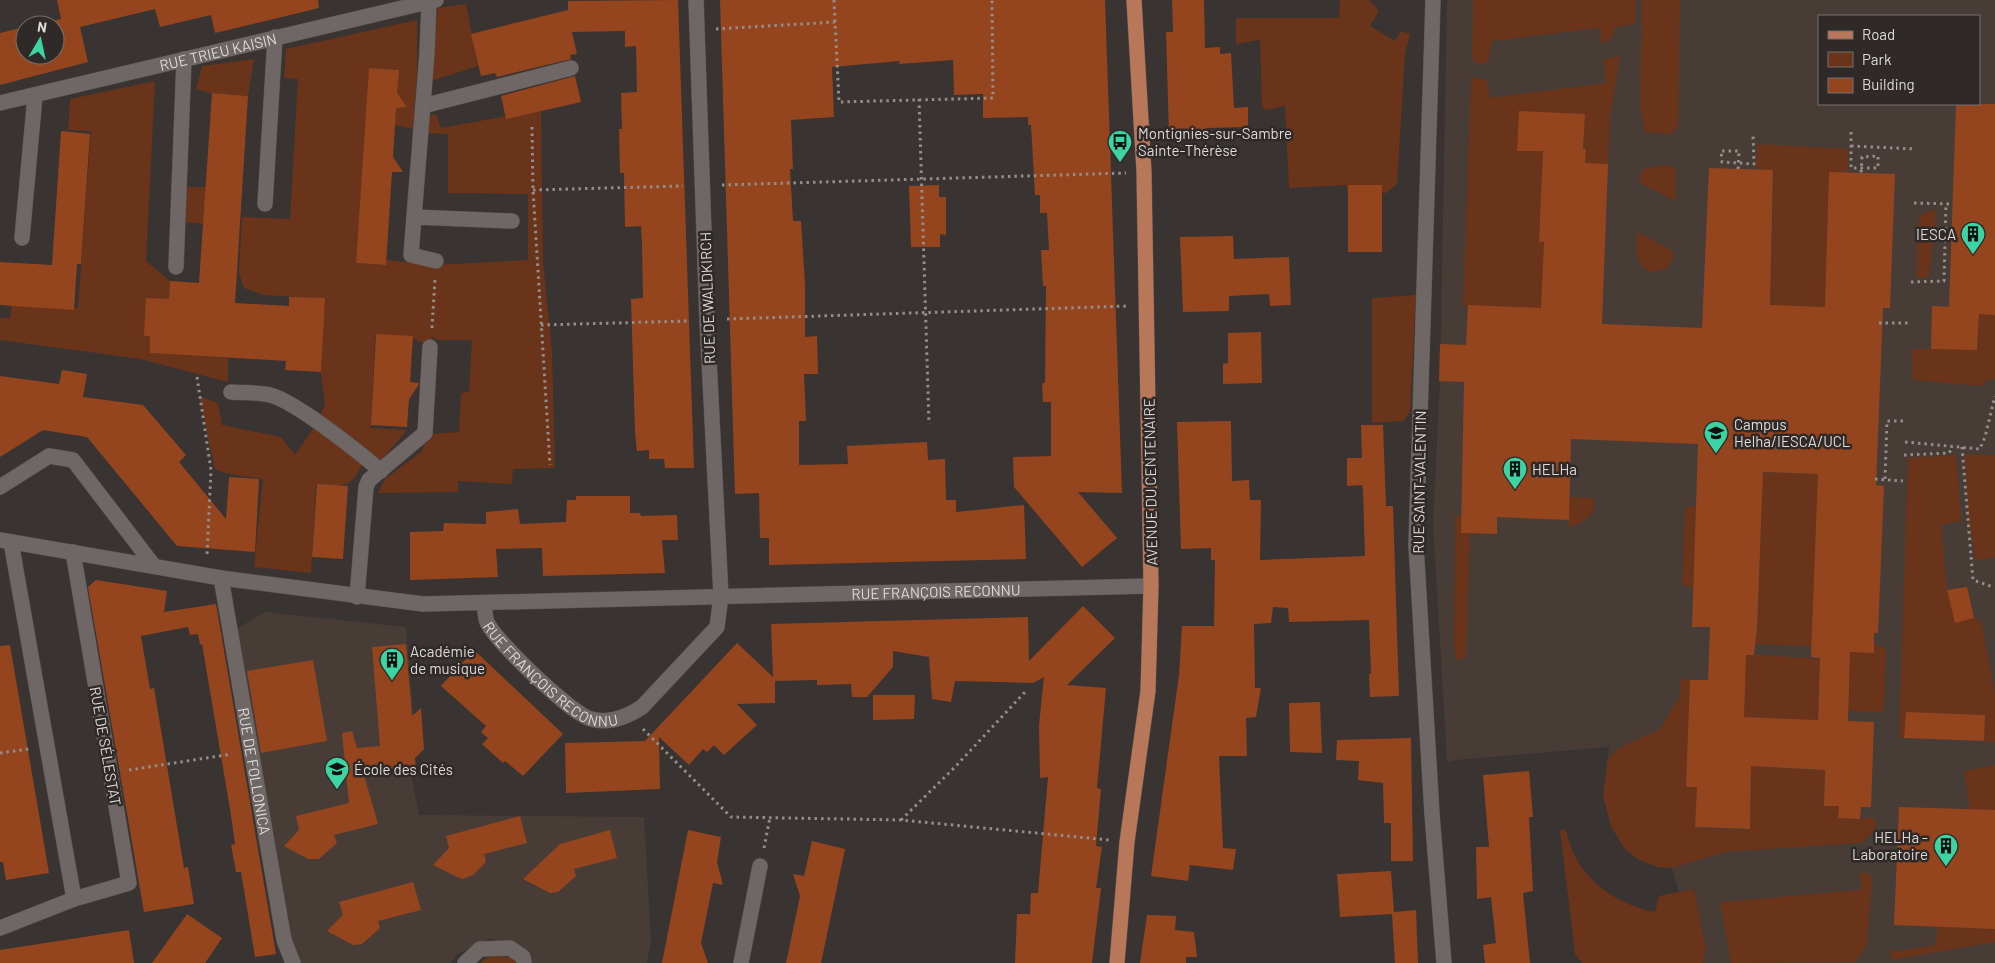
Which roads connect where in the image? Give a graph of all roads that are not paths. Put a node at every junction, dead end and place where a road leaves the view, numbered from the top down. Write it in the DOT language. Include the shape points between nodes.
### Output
graph roads {
  1 [pos="696,0"];
  2 [pos="1134,0"];
  3 [pos="1433,0"];
  4 [pos="432,1"];
  5 [pos="275,37"];
  6 [pos="184,59"];
  7 [pos="571,68"];
  8 [pos="35,96"];
  9 [pos="0,104"];
  10 [pos="423,106"];
  11 [pos="265,204"];
  12 [pos="414,217"];
  13 [pos="512,221"];
  14 [pos="22,238"];
  15 [pos="436,261"];
  16 [pos="176,267"];
  17 [pos="430,350"];
  18 [pos="231,392"];
  19 [pos="381,471"];
  20 [pos="0,487"];
  21 [pos="6,541"];
  22 [pos="73,552"];
  23 [pos="154,566"];
  24 [pos="214,577"];
  25 [pos="1151,586"];
  26 [pos="721,596"];
  27 [pos="357,597"];
  28 [pos="484,603"];
  29 [pos="760,866"];
  30 [pos="74,899"];
  31 [pos="0,928"];
  32 [pos="293,963"];
  33 [pos="465,963"];
  34 [pos="524,963"];
  35 [pos="741,963"];
  36 [pos="1116,963"];
  37 [pos="1444,963"];
  1 -- 26 [label="street, RUE DE WALDKIRCH"];
  2 -- 25 [label="main road, AVENUE DU CENTENAIRE" via="1144,172"];
  3 -- 37 [label="street, RUE SAINT-VALENTIN" via="1416,545"];
  4 -- 5 [label="street, RUE TRIEU KAISIN"];
  4 -- 10 [label="street"];
  5 -- 6 [label="street, RUE TRIEU KAISIN"];
  5 -- 11 [label="street"];
  6 -- 8 [label="street, RUE TRIEU KAISIN"];
  6 -- 16 [label="street"];
  7 -- 10 [label="street"];
  8 -- 9 [label="street, RUE TRIEU KAISIN"];
  8 -- 14 [label="street"];
  10 -- 12 [label="street"];
  12 -- 13 [label="street"];
  12 -- 15 [label="street" via="410,255"];
  17 -- 19 [label="street" via="425,433"];
  18 -- 19 [label="street" via="269,395 284,400"];
  19 -- 27 [label="street" via="369,480 366,487"];
  20 -- 23 [label="street" via="49,456 73,460"];
  21 -- 22 [label="street, RUE FRANÇOIS RECONNU"];
  21 -- 30 [label="street"];
  22 -- 23 [label="street, RUE FRANÇOIS RECONNU"];
  22 -- 30 [label="street, RUE DE SÉLESTAT" via="129,883"];
  23 -- 24 [label="street, RUE FRANÇOIS RECONNU"];
  24 -- 27 [label="street, RUE FRANÇOIS RECONNU"];
  24 -- 32 [label="street, RUE DE FOLLONICA" via="252,750 284,940"];
  25 -- 26 [label="street, RUE FRANÇOIS RECONNU"];
  25 -- 36 [label="main road, AVENUE DU CENTENAIRE" via="1148,691 1127,842"];
  26 -- 28 [label="street, RUE FRANÇOIS RECONNU"];
  26 -- 28 [label="street, RUE FRANÇOIS RECONNU" via="717,627 642,707 611,720 591,719 575,712 504,645 487,622"];
  27 -- 28 [label="street, RUE FRANÇOIS RECONNU" via="423,604"];
  29 -- 35 [label="street"];
  30 -- 31 [label="street, RUE DE SÉLESTAT"];
  33 -- 34 [label="street" via="480,949 510,948 523,957"];
}
